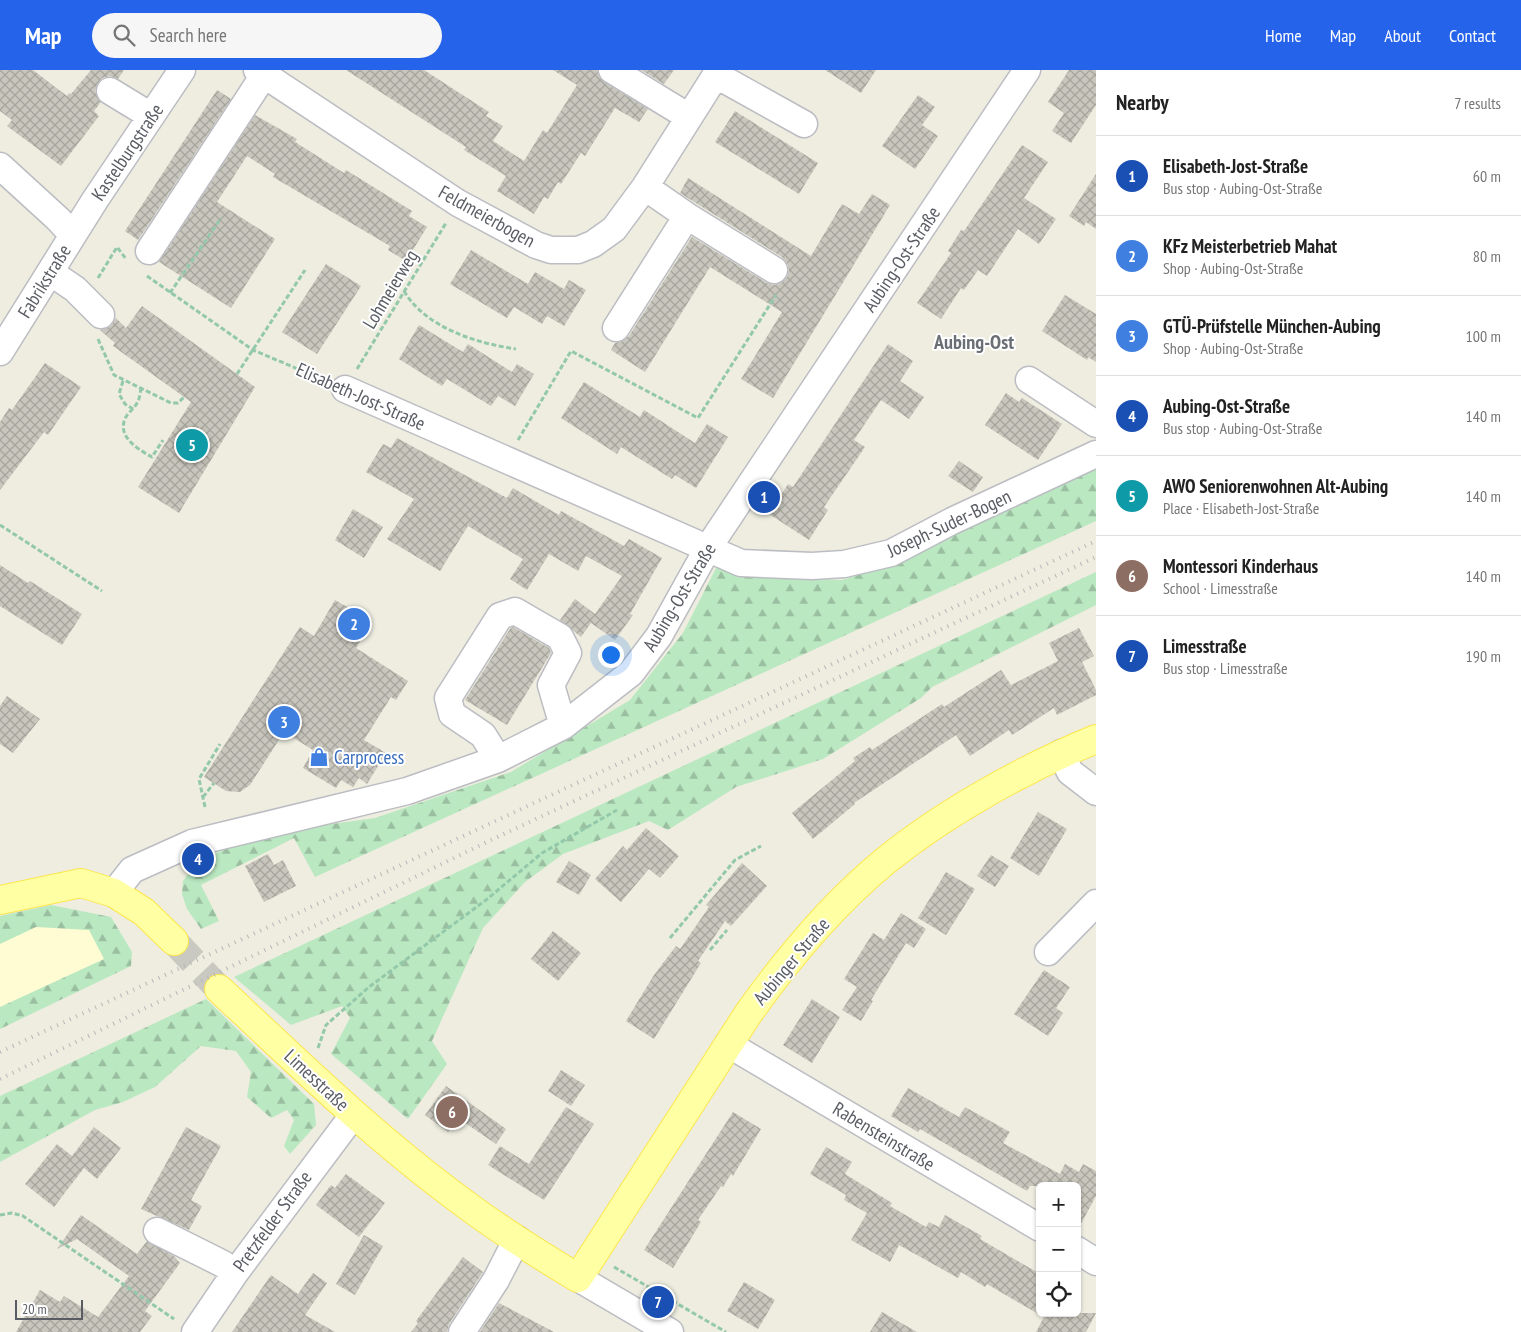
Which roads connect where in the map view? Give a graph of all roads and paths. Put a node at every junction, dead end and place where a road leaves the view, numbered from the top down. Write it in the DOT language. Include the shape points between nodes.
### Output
graph roads {
  1 [pos="182,70"];
  2 [pos="612,70"];
  3 [pos="1027,70"];
  4 [pos="261,72"];
  5 [pos="717,72"];
  6 [pos="110,91"];
  7 [pos="151,116"];
  8 [pos="689,117"];
  9 [pos="804,124"];
  10 [pos="0,166"];
  11 [pos="645,187"];
  12 [pos="458,203"];
  13 [pos="687,216"];
  14 [pos="221,218"];
  15 [pos="73,235"];
  16 [pos="117,247"];
  17 [pos="141,262"];
  18 [pos="306,270"];
  19 [pos="774,270"];
  20 [pos="50,272"];
  21 [pos="404,291"];
  22 [pos="170,293"];
  23 [pos="99,326"];
  24 [pos="616,328"];
  25 [pos="516,349"];
  26 [pos="254,350"];
  27 [pos="0,352"];
  28 [pos="236,374"];
  29 [pos="1029,380"];
  30 [pos="123,381"];
  31 [pos="141,388"];
  32 [pos="345,389"];
  33 [pos="184,397"];
  34 [pos="133,409"];
  35 [pos="1096,424"];
  36 [pos="163,440"];
  37 [pos="1096,454"];
  38 [pos="507,460"];
  39 [pos="0,525"];
  40 [pos="708,548"];
  41 [pos="102,591"];
  42 [pos="563,726"];
  43 [pos="1096,739"];
  44 [pos="220,744"];
  45 [pos="1061,753"];
  46 [pos="498,759"];
  47 [pos="214,783"];
  48 [pos="1096,792"];
  49 [pos="202,798"];
  50 [pos="204,807"];
  51 [pos="617,810"];
  52 [pos="761,846"];
  53 [pos="114,893"];
  54 [pos="0,900"];
  55 [pos="1096,903"];
  56 [pos="727,930"];
  57 [pos="670,938"];
  58 [pos="174,942"];
  59 [pos="710,950"];
  60 [pos="1048,952"];
  61 [pos="219,989"];
  62 [pos="728,1044"];
  63 [pos="315,1055"];
  64 [pos="354,1114"];
  65 [pos="0,1215"];
  66 [pos="1038,1227"];
  67 [pos="157,1231"];
  68 [pos="517,1239"];
  69 [pos="1081,1253"];
  70 [pos="592,1254"];
  71 [pos="1096,1262"];
  72 [pos="235,1273"];
  73 [pos="578,1278"];
  74 [pos="188,1328"];
  75 [pos="462,1332"];
  76 [pos="670,1332"];
  77 [pos="726,1332"];
  1 -- 7 [label="street, Kastelburgstraße"];
  2 -- 8 [label="street"];
  3 -- 40 [label="street, Aubing-Ost-Straße"];
  4 -- 12 [label="street, Feldmeierbogen"];
  4 -- 17 [label="street"];
  5 -- 8 [label="street, Feldmeierbogen"];
  5 -- 9 [label="street"];
  6 -- 7 [label="street"];
  7 -- 15 [label="street, Kastelburgstraße"];
  8 -- 11 [label="street, Feldmeierbogen"];
  10 -- 15 [label="street"];
  11 -- 12 [label="street, Feldmeierbogen" via="614,229 604,238 578,250 551,250 536,245"];
  11 -- 13 [label="street"];
  12 -- 21 [label="path, Lohmeierweg"];
  13 -- 19 [label="street"];
  13 -- 24 [label="street"];
  14 -- 22 [label="path"];
  15 -- 20 [label="street, Fabrikstraße"];
  16 -- 17 [label="path, Elisabeth-Jost-Straße"];
  17 -- 22 [label="path, Elisabeth-Jost-Straße"];
  18 -- 26 [label="path"];
  19 -- 38 [label="path" via="787,278 698,418 571,351"];
  20 -- 23 [label="street" via="75,289"];
  20 -- 27 [label="street, Fabrikstraße"];
  21 -- 25 [label="path" via="410,301 459,334"];
  21 -- 32 [label="path, Lohmeierweg"];
  22 -- 26 [label="path, Elisabeth-Jost-Straße"];
  23 -- 30 [label="path" via="110,368"];
  26 -- 28 [label="path"];
  26 -- 32 [label="path, Elisabeth-Jost-Straße"];
  29 -- 35 [label="street"];
  30 -- 31 [label="path"];
  30 -- 34 [label="path" via="118,394"];
  31 -- 33 [label="path" via="171,403 178,403"];
  31 -- 34 [label="path"];
  32 -- 38 [label="street, Elisabeth-Jost-Straße"];
  34 -- 36 [label="path" via="125,418 124,429 129,440 152,457"];
  37 -- 40 [label="street, Joseph-Suder-Bogen" via="891,553 844,564 812,566 741,563"];
  38 -- 40 [label="street, Elisabeth-Jost-Straße"];
  39 -- 41 [label="path"];
  40 -- 42 [label="street, Aubing-Ost-Straße" via="659,636 631,673"];
  42 -- 46 [label="street, Aubing-Ost-Straße"];
  42 -- 46 [label="street" via="550,685 568,653 560,637 515,611 500,616 448,698 452,714 483,735"];
  43 -- 45 [label="main road, Aubinger Straße"];
  44 -- 49 [label="path" via="199,779"];
  45 -- 48 [label="street" via="1070,772"];
  45 -- 62 [label="main road, Aubinger Straße" via="995,788 884,862 829,915 774,978"];
  46 -- 53 [label="street, Aubing-Ost-Straße" via="407,791 192,843 132,870"];
  47 -- 49 [label="path"];
  49 -- 50 [label="path"];
  51 -- 63 [label="path" via="542,853 486,900 369,987 326,1025"];
  52 -- 57 [label="path" via="735,860"];
  53 -- 54 [label="main road" via="81,883"];
  53 -- 58 [label="main road" via="144,912"];
  55 -- 60 [label="street"];
  56 -- 59 [label="path"];
  61 -- 64 [label="main road, Limesstraße"];
  62 -- 66 [label="street, Rabensteinstraße"];
  62 -- 70 [label="main road, Aubinger Straße"];
  64 -- 68 [label="main road, Limesstraße" via="462,1202"];
  64 -- 72 [label="street, Pretzfelder Straße"];
  65 -- 74 [label="path" via="12,1213 23,1216"];
  67 -- 72 [label="street"];
  68 -- 73 [label="main road, Limesstraße"];
  68 -- 75 [label="street" via="496,1280"];
  69 -- 71 [label="street"];
  70 -- 73 [label="main road, Aubinger Straße"];
  70 -- 77 [label="path"];
  72 -- 74 [label="street, Pretzfelder Straße"];
  73 -- 76 [label="street, Limesstraße"];
}
